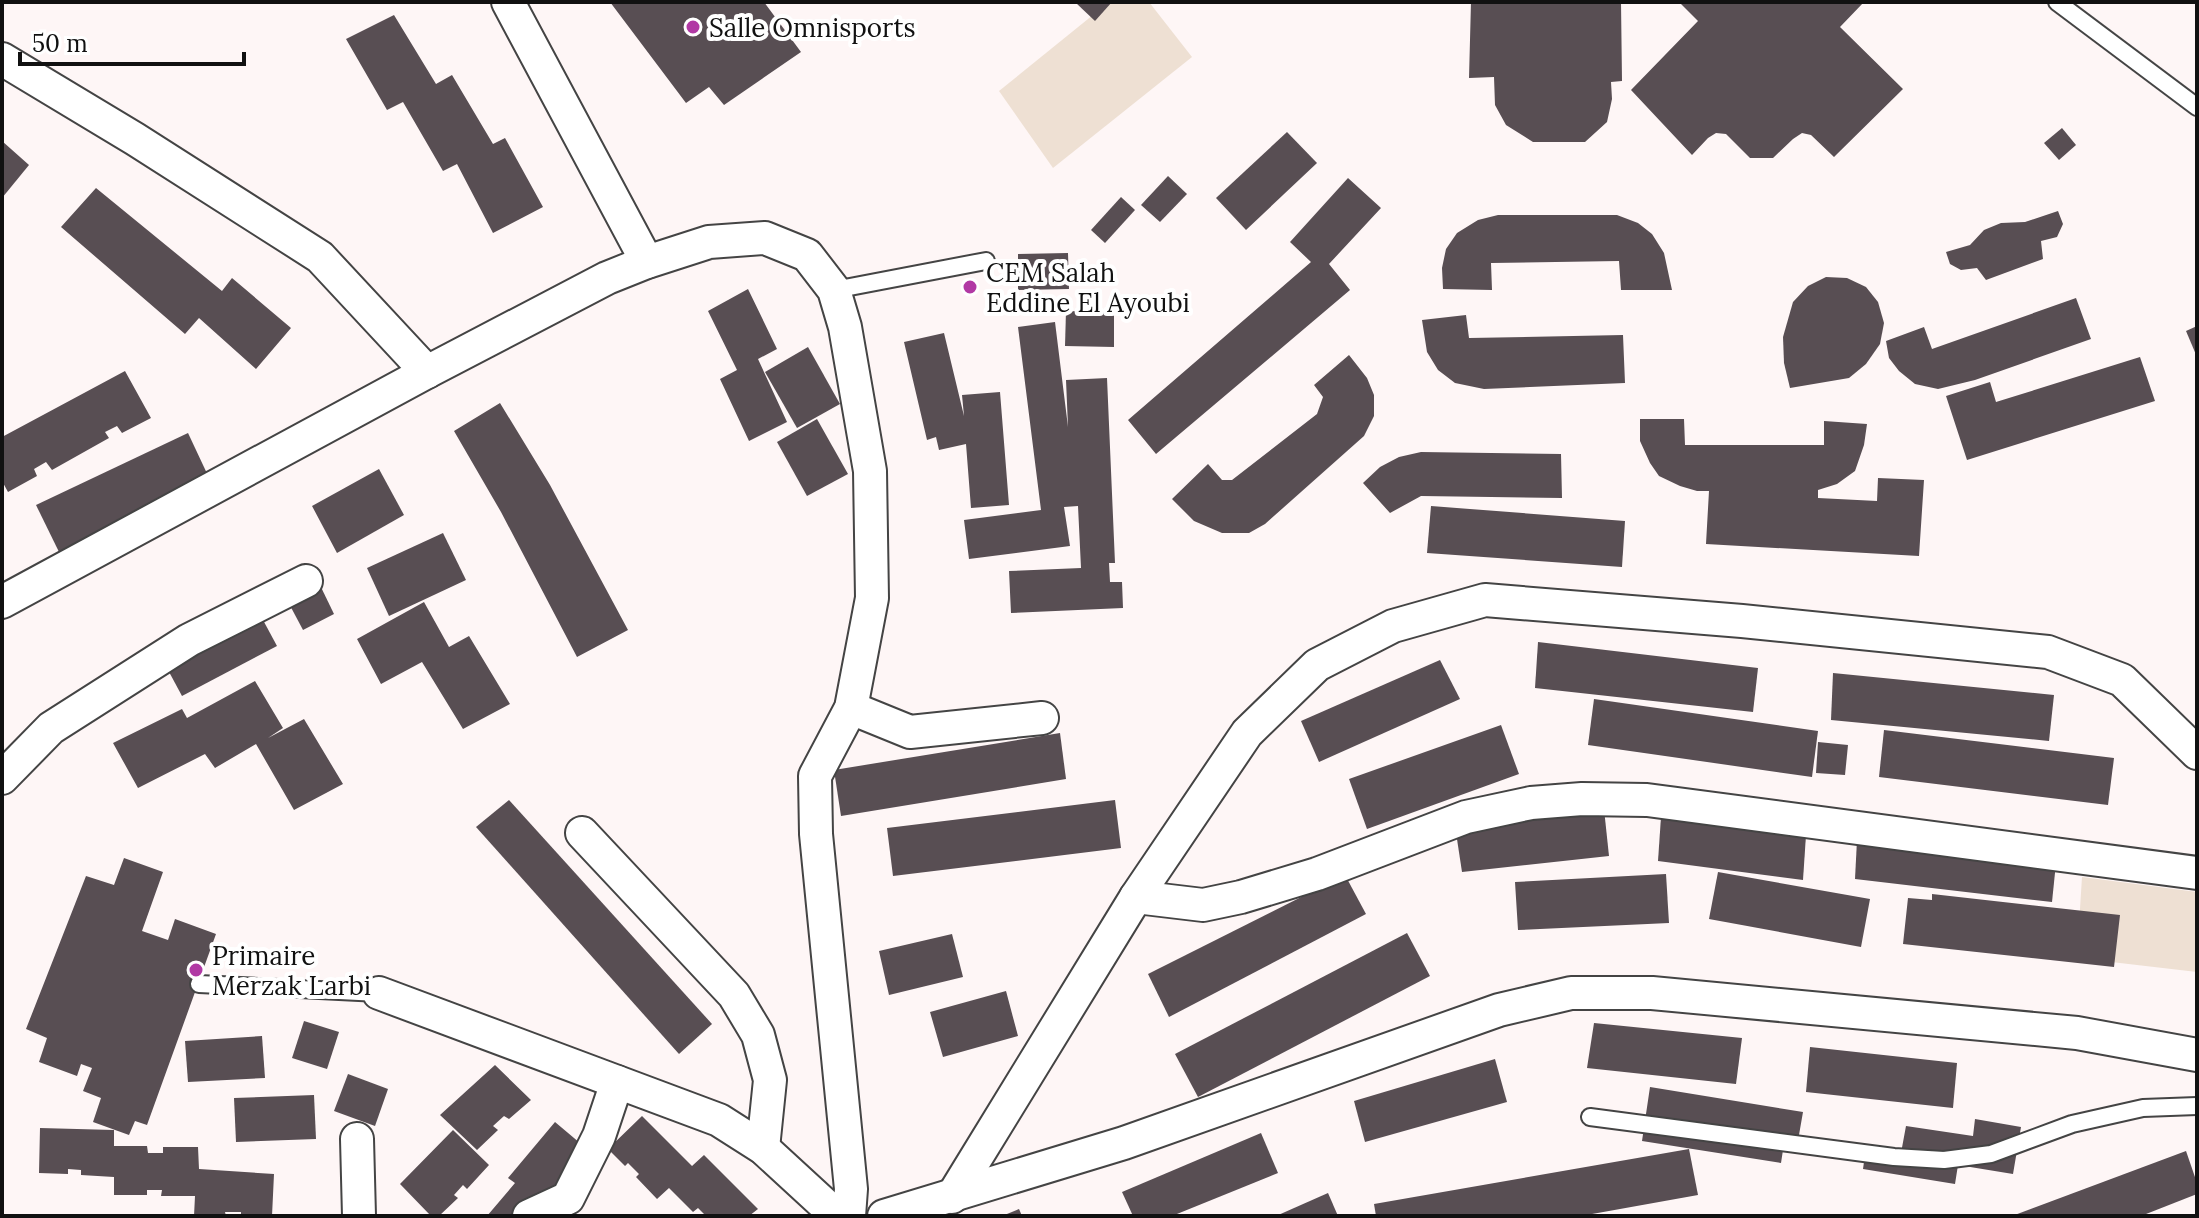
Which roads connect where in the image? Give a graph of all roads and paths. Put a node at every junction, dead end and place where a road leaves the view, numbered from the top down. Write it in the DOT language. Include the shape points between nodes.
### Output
graph roads {
  1 [pos="508,2"];
  2 [pos="2057,2"];
  3 [pos="2,59"];
  4 [pos="2197,107"];
  5 [pos="986,261"];
  6 [pos="647,262"];
  7 [pos="834,290"];
  8 [pos="427,372"];
  9 [pos="306,581"];
  10 [pos="2,602"];
  11 [pos="851,708"];
  12 [pos="1042,718"];
  13 [pos="2197,753"];
  14 [pos="2,778"];
  15 [pos="582,833"];
  16 [pos="2197,873"];
  17 [pos="1136,897"];
  18 [pos="199,984"];
  19 [pos="379,993"];
  20 [pos="2197,1055"];
  21 [pos="617,1082"];
  22 [pos="2197,1106"];
  23 [pos="1590,1117"];
  24 [pos="357,1139"];
  25 [pos="763,1148"];
  26 [pos="952,1197"];
  27 [pos="576,1207"];
  28 [pos="359,1216"];
  29 [pos="529,1216"];
  30 [pos="837,1216"];
  31 [pos="849,1216"];
  32 [pos="884,1216"];
  1 -- 6 [label="street"];
  2 -- 4 [label="lane"];
  3 -- 8 [label="street" via="320,257"];
  5 -- 7 [label="lane"];
  6 -- 7 [label="street" via="709,242 765,238 807,255"];
  6 -- 8 [label="street"];
  7 -- 11 [label="street" via="870,471 872,598"];
  8 -- 10 [label="street"];
  9 -- 14 [label="street" via="189,640 51,728"];
  11 -- 12 [label="street" via="910,732"];
  11 -- 31 [label="street" via="815,776 816,834 851,1189"];
  13 -- 17 [label="street" via="2122,680 2048,652 1485,600 1393,626 1317,665 1247,733"];
  15 -- 25 [label="street" via="734,995 758,1035 770,1080"];
  16 -- 17 [label="street" via="1647,800 1582,799 1466,817 1241,897 1203,905"];
  17 -- 26 [label="street"];
  18 -- 19 [label="lane"];
  19 -- 21 [label="street"];
  20 -- 26 [label="street" via="2047,1030 1652,993 1571,993 1499,1010 1124,1143"];
  21 -- 25 [label="street" via="719,1120"];
  21 -- 27 [label="street"];
  22 -- 23 [label="lane" via="2143,1108 2072,1124 1991,1154 1944,1160"];
  24 -- 28 [label="street"];
  25 -- 30 [label="street"];
  26 -- 32 [label="street"];
  27 -- 29 [label="street"];
}
